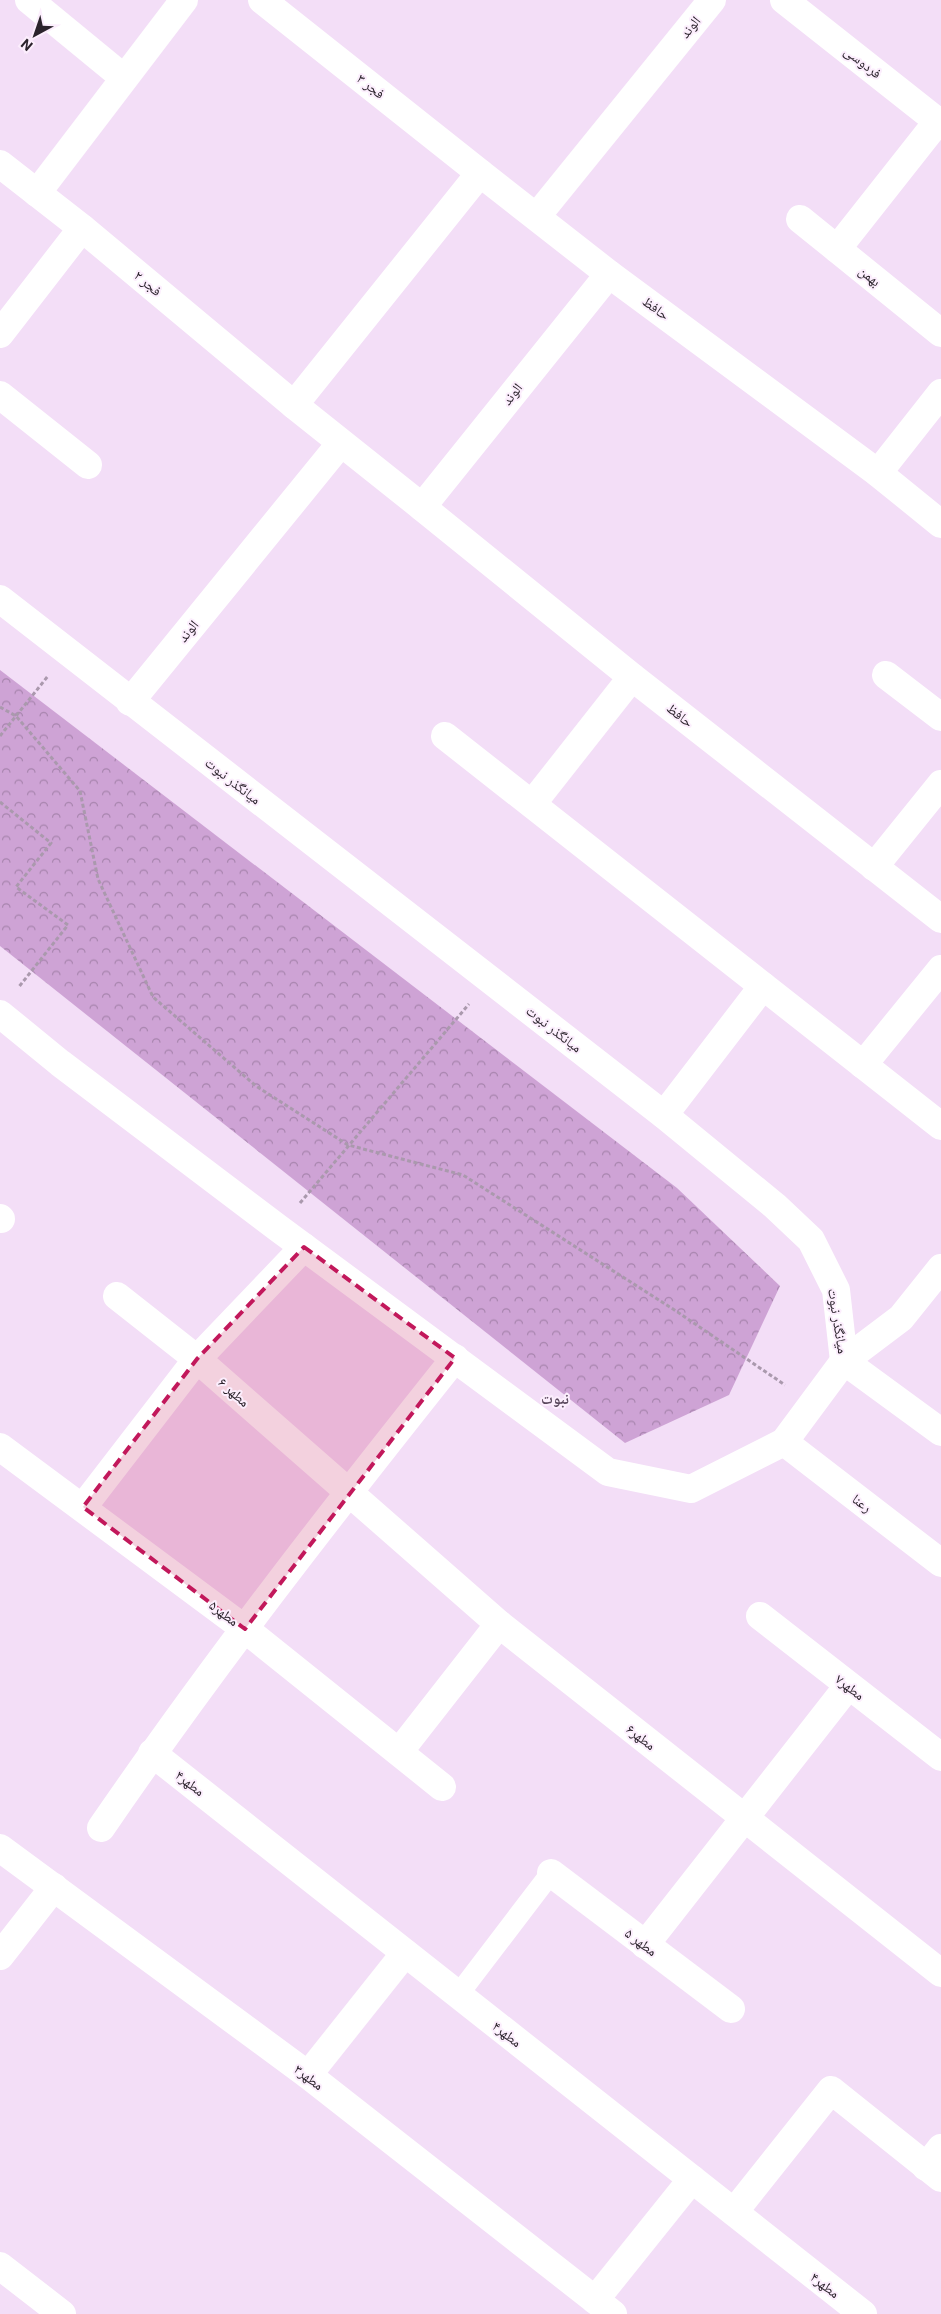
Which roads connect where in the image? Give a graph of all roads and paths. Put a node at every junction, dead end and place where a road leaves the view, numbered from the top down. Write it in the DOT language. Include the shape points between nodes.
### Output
graph roads {
  1 [pos="29,0"];
  2 [pos="184,0"];
  3 [pos="262,0"];
  4 [pos="712,0"];
  5 [pos="784,0"];
  6 [pos="124,78"];
  7 [pos="939,122"];
  8 [pos="0,164"];
  9 [pos="480,173"];
  10 [pos="37,193"];
  11 [pos="537,216"];
  12 [pos="800,219"];
  13 [pos="82,228"];
  14 [pos="837,249"];
  15 [pos="609,274"];
  16 [pos="941,333"];
  17 [pos="0,334"];
  18 [pos="941,393"];
  19 [pos="0,395"];
  20 [pos="294,405"];
  21 [pos="340,444"];
  22 [pos="88,465"];
  23 [pos="878,473"];
  24 [pos="422,507"];
  25 [pos="941,524"];
  26 [pos="0,600"];
  27 [pos="67,652"];
  28 [pos="886,675"];
  29 [pos="632,677"];
  30 [pos="130,702"];
  31 [pos="0,707"];
  32 [pos="16,716"];
  33 [pos="941,717"];
  34 [pos="0,736"];
  35 [pos="445,736"];
  36 [pos="941,784"];
  37 [pos="0,802"];
  38 [pos="532,804"];
  39 [pos="874,867"];
  40 [pos="941,919"];
  41 [pos="941,969"];
  42 [pos="490,979"];
  43 [pos="763,986"];
  44 [pos="6,1004"];
  45 [pos="863,1065"];
  46 [pos="664,1116"];
  47 [pos="941,1126"];
  48 [pos="348,1146"];
  49 [pos="278,1228"];
  50 [pos="304,1247"];
  51 [pos="941,1268"];
  52 [pos="116,1296"];
  53 [pos="455,1358"];
  54 [pos="197,1359"];
  55 [pos="844,1361"];
  56 [pos="812,1404"];
  57 [pos="941,1432"];
  58 [pos="784,1442"];
  59 [pos="0,1447"];
  60 [pos="348,1493"];
  61 [pos="83,1507"];
  62 [pos="941,1563"];
  63 [pos="760,1616"];
  64 [pos="499,1624"];
  65 [pos="245,1629"];
  66 [pos="848,1686"];
  67 [pos="399,1752"];
  68 [pos="152,1753"];
  69 [pos="941,1757"];
  70 [pos="442,1787"];
  71 [pos="745,1818"];
  72 [pos="101,1828"];
  73 [pos="0,1848"];
  74 [pos="551,1873"];
  75 [pos="54,1887"];
  76 [pos="645,1945"];
  77 [pos="406,1953"];
  78 [pos="0,1956"];
  79 [pos="941,1972"];
  80 [pos="458,1995"];
  81 [pos="731,2010"];
  82 [pos="308,2075"];
  83 [pos="936,2164"];
  84 [pos="692,2180"];
  85 [pos="734,2212"];
  86 [pos="0,2266"];
  87 [pos="604,2307"];
  88 [pos="62,2314"];
  89 [pos="863,2314"];
  1 -- 6 [label="street"];
  2 -- 6 [label="street"];
  3 -- 9 [label="street, فجر ۳"];
  4 -- 11 [label="street, الوند"];
  5 -- 7 [label="street, فردوسی"];
  6 -- 10 [label="street"];
  7 -- 14 [label="street"];
  8 -- 10 [label="street, فجر ۲"];
  9 -- 11 [label="street"];
  9 -- 20 [label="street"];
  10 -- 13 [label="street, فجر ۲"];
  11 -- 15 [label="street"];
  12 -- 14 [label="street, بهمن"];
  13 -- 17 [label="street"];
  13 -- 20 [label="street, فجر ۲"];
  14 -- 16 [label="street, بهمن"];
  15 -- 23 [label="street, حافظ"];
  15 -- 24 [label="street, الوند"];
  18 -- 23 [label="street"];
  19 -- 22 [label="street"];
  20 -- 21 [label="street"];
  21 -- 24 [label="street"];
  21 -- 30 [label="street, الوند"];
  23 -- 25 [label="street, حافظ"];
  24 -- 29 [label="street, حافظ"];
  26 -- 27 [label="street, میانگذر نبوت"];
  27 -- 30 [label="street, میانگذر نبوت"];
  27 -- 32 [label="path"];
  28 -- 33 [label="street"];
  29 -- 38 [label="street"];
  29 -- 39 [label="street, حافظ"];
  30 -- 42 [label="street, میانگذر نبوت"];
  31 -- 32 [label="path"];
  32 -- 34 [label="path"];
  32 -- 48 [label="path" via="80,791 98,879 153,998 256,1086"];
  35 -- 38 [label="street"];
  36 -- 39 [label="street"];
  37 -- 44 [label="path" via="51,843 16,887 68,925"];
  38 -- 43 [label="street"];
  39 -- 40 [label="street, حافظ"];
  41 -- 45 [label="street"];
  42 -- 46 [label="street, میانگذر نبوت"];
  42 -- 48 [label="path"];
  43 -- 45 [label="street"];
  43 -- 46 [label="street"];
  44 -- 49 [label="street, میانگذر نبوت" via="60,1063"];
  45 -- 47 [label="street"];
  46 -- 55 [label="street, میانگذر نبوت" via="775,1206 811,1240 836,1290"];
  48 -- 49 [label="path"];
  48 -- 56 [label="path" via="464,1175 676,1311"];
  49 -- 50 [label="street, میانگذر نبوت"];
  50 -- 53 [label="street, میانگذر نبوت"];
  50 -- 54 [label="street"];
  51 -- 55 [label="street" via="901,1318"];
  52 -- 54 [label="street, مطهر ۶"];
  53 -- 58 [label="street, میانگذر نبوت" via="608,1472 691,1488"];
  53 -- 60 [label="street"];
  54 -- 60 [label="street, مطهر ۶"];
  54 -- 61 [label="street"];
  55 -- 56 [label="street, میانگذر نبوت"];
  55 -- 57 [label="street"];
  56 -- 58 [label="street, میانگذر نبوت"];
  58 -- 62 [label="street, رعنا"];
  59 -- 61 [label="street, مطهر۵"];
  60 -- 64 [label="street, مطهر۶"];
  60 -- 65 [label="street"];
  61 -- 65 [label="street, مطهر۵"];
  63 -- 66 [label="street, مطهر۷"];
  64 -- 67 [label="street"];
  64 -- 71 [label="street, مطهر۶"];
  65 -- 67 [label="street, مطهر۵"];
  65 -- 68 [label="street"];
  66 -- 69 [label="street, مطهر۷"];
  66 -- 71 [label="street"];
  67 -- 70 [label="street, مطهر۵"];
  68 -- 72 [label="street"];
  68 -- 77 [label="street, مطهر۴"];
  71 -- 76 [label="street"];
  71 -- 79 [label="street, مطهر۶"];
  73 -- 75 [label="street, مطهر۳"];
  74 -- 76 [label="street, مطهر ۵"];
  74 -- 80 [label="lane"];
  75 -- 78 [label="street"];
  75 -- 82 [label="street, مطهر۳"];
  76 -- 81 [label="street, مطهر ۵"];
  77 -- 80 [label="street, مطهر۴"];
  77 -- 82 [label="street"];
  80 -- 84 [label="street, مطهر۴"];
  82 -- 87 [label="street, مطهر۳"];
  83 -- 85 [label="street" via="831,2090"];
  84 -- 85 [label="street, مطهر۴"];
  84 -- 87 [label="street"];
  85 -- 89 [label="street, مطهر۴"];
  86 -- 88 [label="street"];
}
